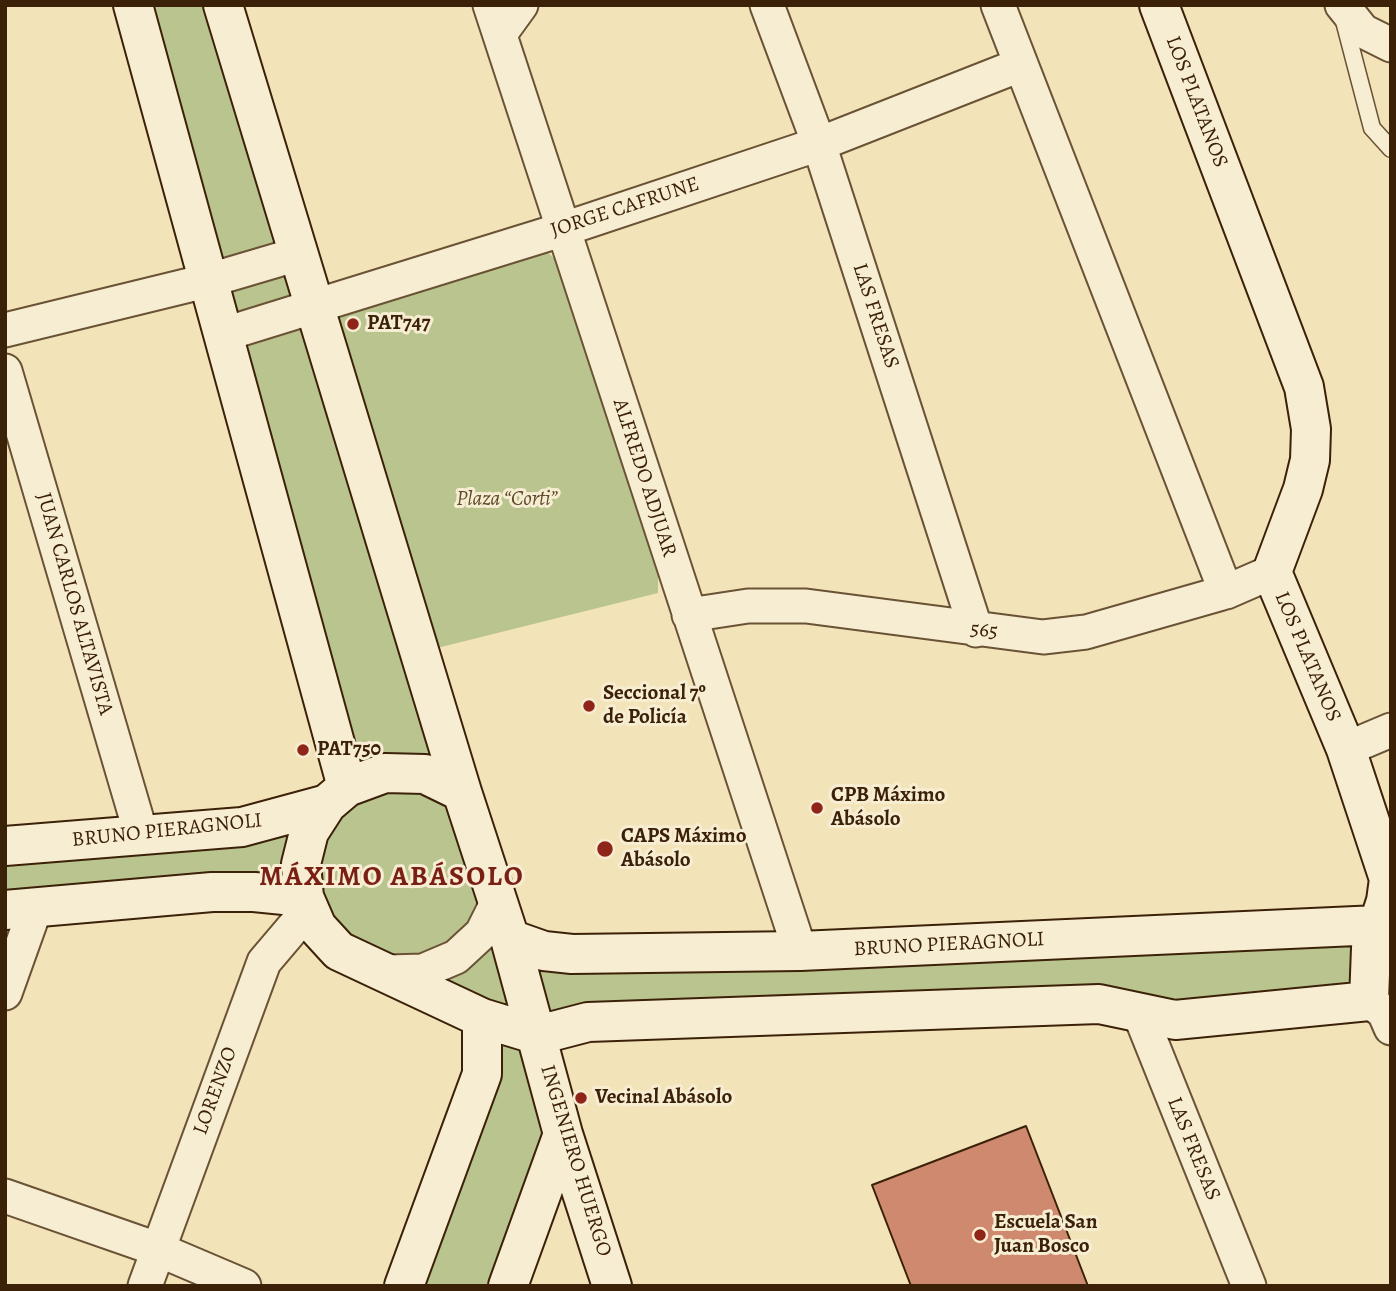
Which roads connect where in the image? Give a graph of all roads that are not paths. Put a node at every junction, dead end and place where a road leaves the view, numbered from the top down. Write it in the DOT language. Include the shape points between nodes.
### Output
graph roads {
  1 [pos="133,5"];
  2 [pos="223,5"];
  3 [pos="521,5"];
  4 [pos="766,5"];
  5 [pos="998,5"];
  6 [pos="1159,5"];
  7 [pos="1341,5"];
  8 [pos="495,20"];
  9 [pos="1391,45"];
  10 [pos="1020,65"];
  11 [pos="819,144"];
  12 [pos="1391,149"];
  13 [pos="561,230"];
  14 [pos="298,254"];
  15 [pos="210,280"];
  16 [pos="314,306"];
  17 [pos="5,330"];
  18 [pos="225,334"];
  19 [pos="5,371"];
  20 [pos="1272,572"];
  21 [pos="1226,592"];
  22 [pos="689,615"];
  23 [pos="976,630"];
  24 [pos="1391,730"];
  25 [pos="1346,749"];
  26 [pos="462,792"];
  27 [pos="337,796"];
  28 [pos="142,837"];
  29 [pos="5,846"];
  30 [pos="498,901"];
  31 [pos="306,903"];
  32 [pos="20,910"];
  33 [pos="1384,925"];
  34 [pos="510,939"];
  35 [pos="800,951"];
  36 [pos="388,972"];
  37 [pos="5,993"];
  38 [pos="1139,1012"];
  39 [pos="1380,1014"];
  40 [pos="482,1018"];
  41 [pos="538,1035"];
  42 [pos="563,1134"];
  43 [pos="5,1196"];
  44 [pos="157,1249"];
  45 [pos="145,1286"];
  46 [pos="244,1286"];
  47 [pos="404,1286"];
  48 [pos="508,1286"];
  49 [pos="612,1286"];
  50 [pos="1249,1286"];
  1 -- 15 [label="street"];
  2 -- 14 [label="street"];
  3 -- 8 [label="street"];
  4 -- 11 [label="street, LAS FRESAS"];
  5 -- 10 [label="street"];
  6 -- 20 [label="street, LOS PLATANOS" via="1304,387 1311,429 1310,460"];
  7 -- 9 [label="street" via="1363,31"];
  7 -- 12 [label="lane" via="1372,128"];
  8 -- 13 [label="street, ALFREDO ADJUAR"];
  10 -- 11 [label="street, JORGE CAFRUNE"];
  10 -- 21 [label="street"];
  11 -- 13 [label="street, JORGE CAFRUNE"];
  11 -- 23 [label="street, LAS FRESAS"];
  13 -- 16 [label="street, JORGE CAFRUNE"];
  13 -- 22 [label="street, ALFREDO ADJUAR"];
  14 -- 15 [label="street"];
  14 -- 16 [label="street"];
  15 -- 17 [label="street"];
  15 -- 18 [label="street"];
  16 -- 18 [label="street, JORGE CAFRUNE"];
  16 -- 26 [label="street"];
  18 -- 27 [label="street"];
  19 -- 28 [label="street, JUAN CARLOS ALTAVISTA"];
  20 -- 21 [label="street, 565"];
  20 -- 25 [label="street, LOS PLATANOS"];
  21 -- 23 [label="street, 565" via="1086,632 1044,637"];
  22 -- 23 [label="street, 565" via="748,606 806,606"];
  22 -- 35 [label="street, ALFREDO ADJUAR"];
  24 -- 25 [label="street"];
  25 -- 33 [label="street, LOS PLATANOS" via="1389,880"];
  26 -- 27 [label="street" via="425,774 385,773"];
  26 -- 30 [label="street"];
  27 -- 28 [label="street, BRUNO PIERAGNOLI" via="242,827"];
  27 -- 31 [label="street" via="309,832 301,864"];
  28 -- 29 [label="street, BRUNO PIERAGNOLI"];
  30 -- 34 [label="street, INGENIERO HUERGO"];
  30 -- 36 [label="street" via="482,933 456,957 423,971"];
  31 -- 32 [label="street" via="254,892 212,892"];
  31 -- 36 [label="street" via="317,927 339,951"];
  31 -- 44 [label="street, LORENZO" via="264,962"];
  32 -- 37 [label="street"];
  33 -- 35 [label="street, BRUNO PIERAGNOLI"];
  33 -- 39 [label="street, LOS PLATANOS" via="1371,948"];
  34 -- 35 [label="street, BRUNO PIERAGNOLI" via="544,951 572,954"];
  34 -- 41 [label="street, INGENIERO HUERGO"];
  36 -- 40 [label="street"];
  38 -- 39 [label="street" via="1175,1020"];
  38 -- 41 [label="street" via="1099,1004 588,1022"];
  38 -- 50 [label="street, LAS FRESAS"];
  40 -- 41 [label="street"];
  40 -- 47 [label="street" via="482,1074"];
  41 -- 42 [label="street, INGENIERO HUERGO"];
  42 -- 48 [label="street"];
  42 -- 49 [label="street, INGENIERO HUERGO"];
  43 -- 44 [label="street"];
  44 -- 45 [label="street, LORENZO"];
  44 -- 46 [label="street"];
}
